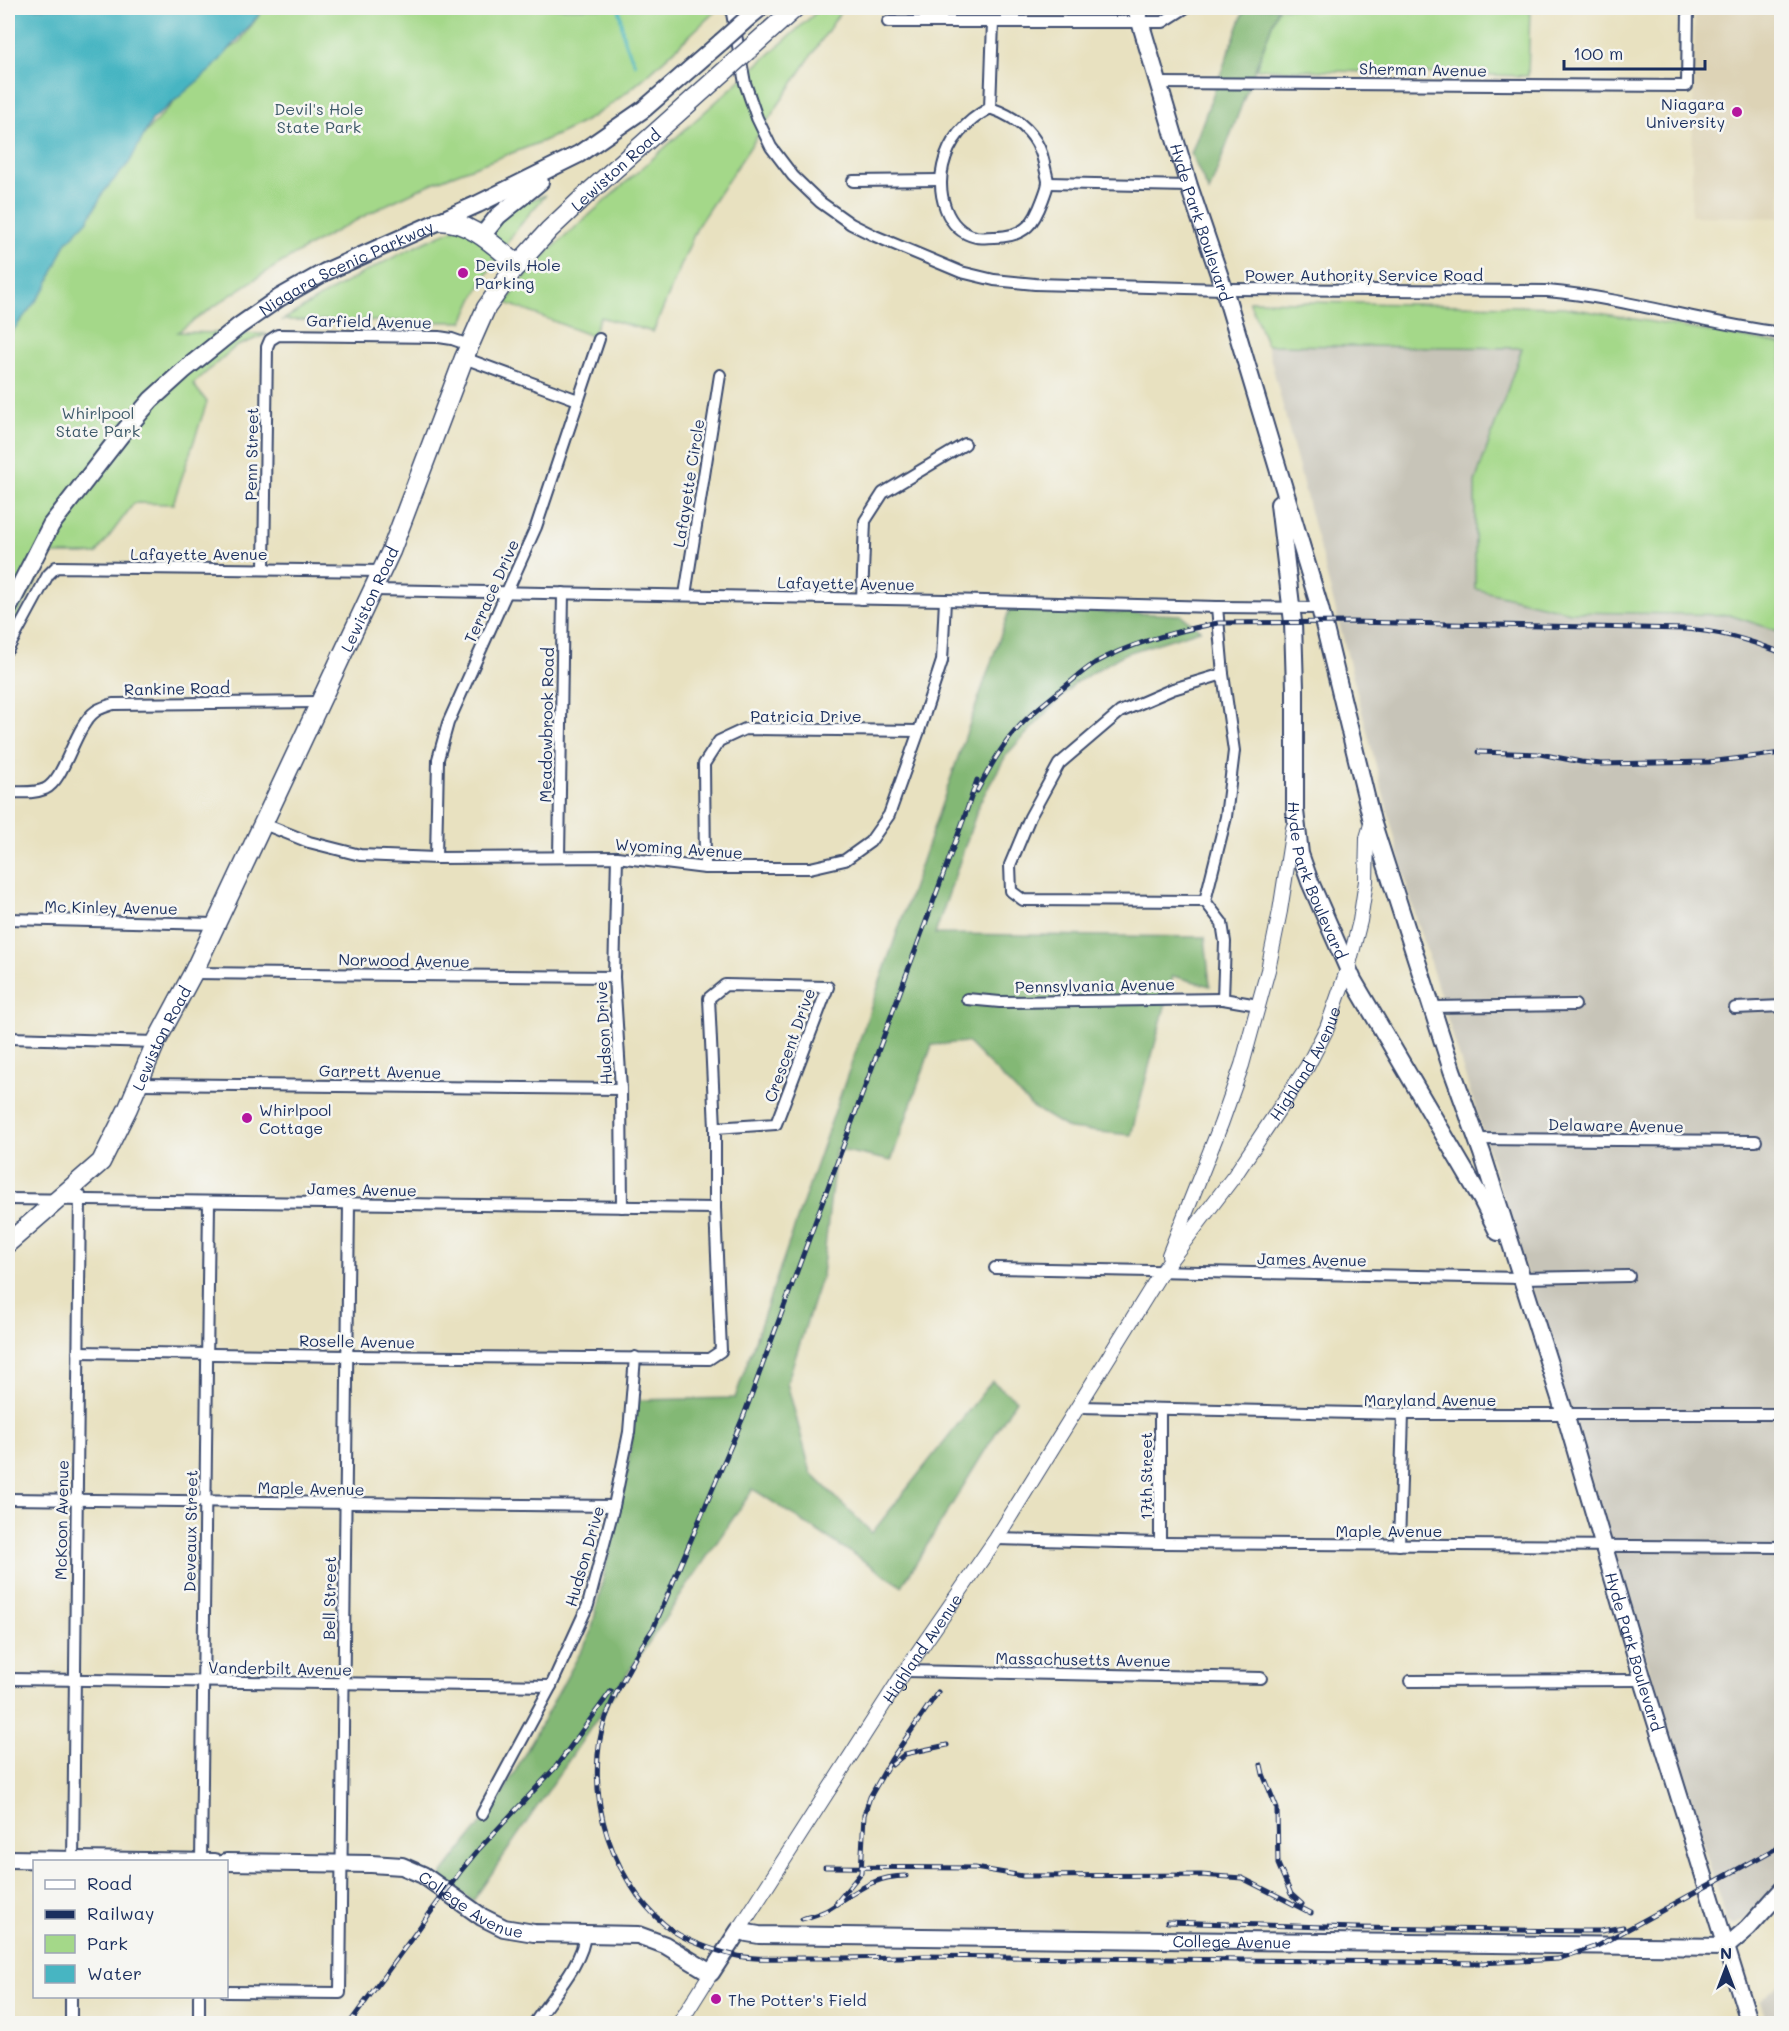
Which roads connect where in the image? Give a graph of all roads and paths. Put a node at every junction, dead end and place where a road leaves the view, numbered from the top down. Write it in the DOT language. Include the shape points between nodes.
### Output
graph roads {
  1 [pos="731,8"];
  2 [pos="795,8"];
  3 [pos="1185,8"];
  4 [pos="1688,8"];
  5 [pos="755,12"];
  6 [pos="1138,15"];
  7 [pos="888,22"];
  8 [pos="993,22"];
  9 [pos="1159,83"];
  10 [pos="990,108"];
  11 [pos="565,162"];
  12 [pos="940,180"];
  13 [pos="853,182"];
  14 [pos="1048,183"];
  15 [pos="1189,186"];
  16 [pos="439,221"];
  17 [pos="482,236"];
  18 [pos="518,265"];
  19 [pos="1224,289"];
  20 [pos="1782,333"];
  21 [pos="599,339"];
  22 [pos="270,340"];
  23 [pos="466,351"];
  24 [pos="720,375"];
  25 [pos="578,400"];
  26 [pos="1268,435"];
  27 [pos="965,444"];
  28 [pos="264,569"];
  29 [pos="381,571"];
  30 [pos="372,590"];
  31 [pos="507,592"];
  32 [pos="563,593"];
  33 [pos="685,596"];
  34 [pos="862,599"];
  35 [pos="945,600"];
  36 [pos="1217,607"];
  37 [pos="1291,607"];
  38 [pos="1320,608"];
  39 [pos="8,609"];
  40 [pos="8,649"];
  41 [pos="1223,674"];
  42 [pos="320,702"];
  43 [pos="919,731"];
  44 [pos="8,792"];
  45 [pos="1295,811"];
  46 [pos="1372,821"];
  47 [pos="264,824"];
  48 [pos="559,856"];
  49 [pos="617,857"];
  50 [pos="436,858"];
  51 [pos="705,868"];
  52 [pos="1205,901"];
  53 [pos="8,919"];
  54 [pos="215,924"];
  55 [pos="1348,968"];
  56 [pos="193,973"];
  57 [pos="614,977"];
  58 [pos="967,999"];
  59 [pos="1223,999"];
  60 [pos="1258,1005"];
  61 [pos="1575,1005"];
  62 [pos="1782,1006"];
  63 [pos="1432,1007"];
  64 [pos="1735,1008"];
  65 [pos="8,1038"];
  66 [pos="156,1042"];
  67 [pos="139,1084"];
  68 [pos="621,1089"];
  69 [pos="715,1128"];
  70 [pos="1476,1139"];
  71 [pos="1756,1141"];
  72 [pos="80,1180"];
  73 [pos="8,1199"];
  74 [pos="55,1200"];
  75 [pos="80,1200"];
  76 [pos="209,1202"];
  77 [pos="349,1203"];
  78 [pos="622,1207"];
  79 [pos="715,1208"];
  80 [pos="8,1243"];
  81 [pos="995,1268"];
  82 [pos="1162,1271"];
  83 [pos="1629,1276"];
  84 [pos="1521,1278"];
  85 [pos="78,1352"];
  86 [pos="207,1353"];
  87 [pos="347,1356"];
  88 [pos="634,1357"];
  89 [pos="1079,1407"];
  90 [pos="1160,1410"];
  91 [pos="1403,1414"];
  92 [pos="1565,1414"];
  93 [pos="1782,1414"];
  94 [pos="8,1499"];
  95 [pos="77,1500"];
  96 [pos="205,1502"];
  97 [pos="345,1503"];
  98 [pos="614,1506"];
  99 [pos="996,1539"];
  100 [pos="1160,1543"];
  101 [pos="1399,1545"];
  102 [pos="1604,1547"];
  103 [pos="1782,1547"];
  104 [pos="905,1671"];
  105 [pos="1261,1678"];
  106 [pos="8,1679"];
  107 [pos="75,1680"];
  108 [pos="1643,1680"];
  109 [pos="1410,1681"];
  110 [pos="203,1682"];
  111 [pos="343,1684"];
  112 [pos="551,1686"];
  113 [pos="482,1814"];
  114 [pos="8,1859"];
  115 [pos="40,1860"];
  116 [pos="73,1860"];
  117 [pos="201,1860"];
  118 [pos="228,1862"];
  119 [pos="341,1863"];
  120 [pos="1782,1890"];
  121 [pos="739,1930"];
  122 [pos="585,1933"];
  123 [pos="1726,1947"];
  124 [pos="711,1973"];
  125 [pos="228,1992"];
  126 [pos="71,1998"];
  127 [pos="199,1998"];
  128 [pos="71,2024"];
  129 [pos="199,2024"];
  130 [pos="534,2024"];
  131 [pos="680,2024"];
  132 [pos="1750,2024"];
  1 -- 19 [label="street, Power Authority Service Road" via="748,95 766,137 801,185 851,224 981,278 1035,284"];
  2 -- 18 [label="main road, Lewiston Road, bridge" via="573,207"];
  3 -- 6 [label="street" via="1163,22"];
  4 -- 9 [label="street, Sherman Avenue" via="1687,86"];
  5 -- 11 [label="main road, Niagara Scenic Parkway, bridge" via="631,119"];
  6 -- 8 [label="street"];
  6 -- 9 [label="main road, Hyde Park Boulevard"];
  7 -- 8 [label="street"];
  8 -- 10 [label="street"];
  9 -- 15 [label="main road, Hyde Park Boulevard"];
  10 -- 12 [label="street" via="959,130 946,155"];
  10 -- 14 [label="street" via="1020,122 1032,134 1042,153"];
  11 -- 16 [label="main road, Niagara Scenic Parkway"];
  11 -- 17 [label="main road" via="498,216"];
  12 -- 13 [label="street"];
  12 -- 14 [label="street" via="949,216 957,228 975,237 1009,237 1028,226"];
  14 -- 15 [label="street"];
  15 -- 19 [label="main road, Hyde Park Boulevard"];
  16 -- 17 [label="main road" via="455,222"];
  16 -- 39 [label="main road, Niagara Scenic Parkway" via="302,284 239,326 183,371 120,436 51,525"];
  17 -- 18 [label="main road"];
  18 -- 23 [label="main road, Lewiston Road" via="486,308"];
  19 -- 20 [label="street, Power Authority Service Road" via="1547,291 1596,296"];
  19 -- 26 [label="main road, Hyde Park Boulevard"];
  21 -- 25 [label="street, Terrace Drive"];
  22 -- 23 [label="street, Garfield Avenue" via="278,335 439,337 452,339"];
  22 -- 28 [label="street, Penn Street"];
  23 -- 25 [label="street, Garfield Avenue"];
  23 -- 29 [label="main road, Lewiston Road"];
  24 -- 33 [label="street, Lafayette Circle"];
  25 -- 31 [label="street, Terrace Drive" via="542,512"];
  26 -- 37 [label="main road, Hyde Park Boulevard"];
  26 -- 38 [label="main road, Hyde Park Boulevard"];
  27 -- 34 [label="street" via="883,493 865,522"];
  28 -- 29 [label="street, Lafayette Avenue"];
  28 -- 40 [label="street, Lafayette Avenue" via="56,567"];
  29 -- 30 [label="main road, Lewiston Road"];
  30 -- 31 [label="street, Lafayette Avenue"];
  30 -- 42 [label="main road, Lewiston Road"];
  31 -- 32 [label="street, Lafayette Avenue"];
  31 -- 50 [label="street, Terrace Drive" via="448,723 438,759"];
  32 -- 33 [label="street, Lafayette Avenue"];
  32 -- 48 [label="street, Meadowbrook Road"];
  33 -- 34 [label="street, Lafayette Avenue"];
  34 -- 35 [label="street, Lafayette Avenue"];
  35 -- 36 [label="street, Lafayette Avenue"];
  35 -- 43 [label="street, Wyoming Avenue" via="942,661"];
  36 -- 37 [label="street, Lafayette Avenue"];
  36 -- 41 [label="street"];
  37 -- 38 [label="street, Lafayette Avenue"];
  37 -- 45 [label="main road, Hyde Park Boulevard"];
  38 -- 46 [label="main road, Hyde Park Boulevard"];
  41 -- 52 [label="street" via="1234,751 1226,817"];
  41 -- 52 [label="street" via="1173,689 1120,712 1059,764 1010,865 1011,891 1023,900"];
  42 -- 44 [label="street, Rankine Road" via="113,704 96,711 85,724 48,787 37,792"];
  42 -- 47 [label="main road, Lewiston Road"];
  43 -- 51 [label="street, Wyoming Avenue" via="889,815 870,842 845,860 810,868"];
  43 -- 51 [label="street, Patricia Drive" via="744,729 719,741 704,764"];
  45 -- 55 [label="main road, Hyde Park Boulevard" via="1300,854"];
  45 -- 60 [label="street, Highland Avenue" via="1280,911"];
  46 -- 55 [label="street, Highland Avenue" via="1367,838 1366,881"];
  46 -- 63 [label="main road, Hyde Park Boulevard"];
  47 -- 50 [label="street, Wyoming Avenue" via="309,842 360,855"];
  47 -- 54 [label="main road, Lewiston Road"];
  48 -- 49 [label="street, Wyoming Avenue"];
  48 -- 50 [label="street, Wyoming Avenue"];
  49 -- 51 [label="street, Wyoming Avenue"];
  49 -- 57 [label="street, Hudson Drive"];
  52 -- 59 [label="street" via="1222,923"];
  53 -- 54 [label="street, Mc Kinley Avenue"];
  54 -- 56 [label="main road, Lewiston Road"];
  55 -- 82 [label="street, Highland Avenue" via="1328,1028 1307,1066 1234,1175"];
  55 -- 84 [label="main road, Hyde Park Boulevard" via="1482,1200"];
  56 -- 57 [label="street, Norwood Avenue"];
  56 -- 66 [label="main road, Lewiston Road"];
  57 -- 68 [label="street, Hudson Drive"];
  58 -- 59 [label="street, Pennsylvania Avenue"];
  59 -- 60 [label="street, Pennsylvania Avenue"];
  60 -- 82 [label="street, Highland Avenue" via="1221,1124"];
  61 -- 63 [label="street"];
  62 -- 64 [label="street"];
  63 -- 70 [label="main road, Hyde Park Boulevard"];
  65 -- 66 [label="street"];
  66 -- 67 [label="main road, Lewiston Road"];
  67 -- 68 [label="street, Garrett Avenue"];
  67 -- 72 [label="main road, Lewiston Road" via="101,1162"];
  68 -- 78 [label="street, Hudson Drive"];
  69 -- 69 [label="street, Crescent Drive" via="709,998 724,985 828,987 776,1125"];
  69 -- 79 [label="street, Crescent Drive"];
  70 -- 71 [label="street, Delaware Avenue"];
  70 -- 84 [label="main road, Hyde Park Boulevard"];
  72 -- 74 [label="main road, Lewiston Road"];
  72 -- 75 [label="street, McKoon Avenue"];
  73 -- 74 [label="street, James Avenue"];
  74 -- 75 [label="street, James Avenue"];
  74 -- 80 [label="main road, Lewiston Road"];
  75 -- 76 [label="street, James Avenue"];
  75 -- 85 [label="street, McKoon Avenue"];
  76 -- 77 [label="street, James Avenue"];
  76 -- 86 [label="street, Deveaux Street"];
  77 -- 78 [label="street, James Avenue"];
  77 -- 87 [label="street, Bell Street"];
  78 -- 79 [label="street, James Avenue"];
  79 -- 88 [label="street, Crescent Drive" via="721,1351 709,1359"];
  81 -- 82 [label="street, James Avenue"];
  82 -- 84 [label="street, James Avenue"];
  82 -- 89 [label="street, Highland Avenue"];
  83 -- 84 [label="street, James Avenue"];
  84 -- 92 [label="main road, Hyde Park Boulevard"];
  85 -- 86 [label="street, Roselle Avenue"];
  85 -- 95 [label="street, McKoon Avenue"];
  86 -- 87 [label="street, Roselle Avenue"];
  86 -- 96 [label="street, Deveaux Street"];
  87 -- 88 [label="street, Roselle Avenue"];
  87 -- 97 [label="street, Bell Street"];
  88 -- 98 [label="street, Hudson Drive" via="629,1432"];
  89 -- 90 [label="street, Maryland Avenue"];
  89 -- 99 [label="street, Highland Avenue"];
  90 -- 91 [label="street, Maryland Avenue"];
  90 -- 100 [label="street, 17th Street"];
  91 -- 92 [label="street, Maryland Avenue"];
  91 -- 101 [label="street"];
  92 -- 93 [label="street, Maryland Avenue"];
  92 -- 102 [label="main road, Hyde Park Boulevard"];
  94 -- 95 [label="street, Maple Avenue"];
  95 -- 96 [label="street, Maple Avenue"];
  95 -- 107 [label="street, McKoon Avenue"];
  96 -- 97 [label="street, Maple Avenue"];
  96 -- 110 [label="street, Deveaux Street"];
  97 -- 98 [label="street, Maple Avenue"];
  97 -- 111 [label="street, Bell Street"];
  98 -- 112 [label="street, Hudson Drive" via="588,1605"];
  99 -- 100 [label="street, Maple Avenue"];
  99 -- 104 [label="street, Highland Avenue"];
  100 -- 101 [label="street, Maple Avenue"];
  101 -- 102 [label="street, Maple Avenue"];
  102 -- 103 [label="street, Maple Avenue"];
  102 -- 108 [label="main road, Hyde Park Boulevard"];
  104 -- 105 [label="street, Massachusetts Avenue"];
  104 -- 121 [label="street, Highland Avenue"];
  106 -- 107 [label="street, Vanderbilt Avenue"];
  107 -- 110 [label="street, Vanderbilt Avenue"];
  107 -- 116 [label="street, McKoon Avenue"];
  108 -- 109 [label="street"];
  108 -- 123 [label="main road, Hyde Park Boulevard"];
  110 -- 111 [label="street, Vanderbilt Avenue"];
  110 -- 117 [label="street, Deveaux Street"];
  111 -- 112 [label="street, Vanderbilt Avenue"];
  111 -- 119 [label="street, Bell Street"];
  112 -- 113 [label="street, Hudson Drive"];
  114 -- 115 [label="main road"];
  118 -- 119 [label="main road, College Avenue"];
  119 -- 122 [label="main road, College Avenue" via="396,1865 412,1870 508,1930"];
  119 -- 125 [label="street, Bell Street" via="340,1993"];
  120 -- 123 [label="main road"];
  121 -- 123 [label="main road, College Avenue" via="759,1935"];
  121 -- 124 [label="main road, Highland Avenue"];
  122 -- 124 [label="main road, College Avenue" via="648,1937"];
  122 -- 130 [label="street" via="578,1959"];
  123 -- 132 [label="main road, Hyde Park Boulevard"];
  124 -- 131 [label="street, Highland Avenue"];
  126 -- 128 [label="street"];
  127 -- 129 [label="street"];
}
